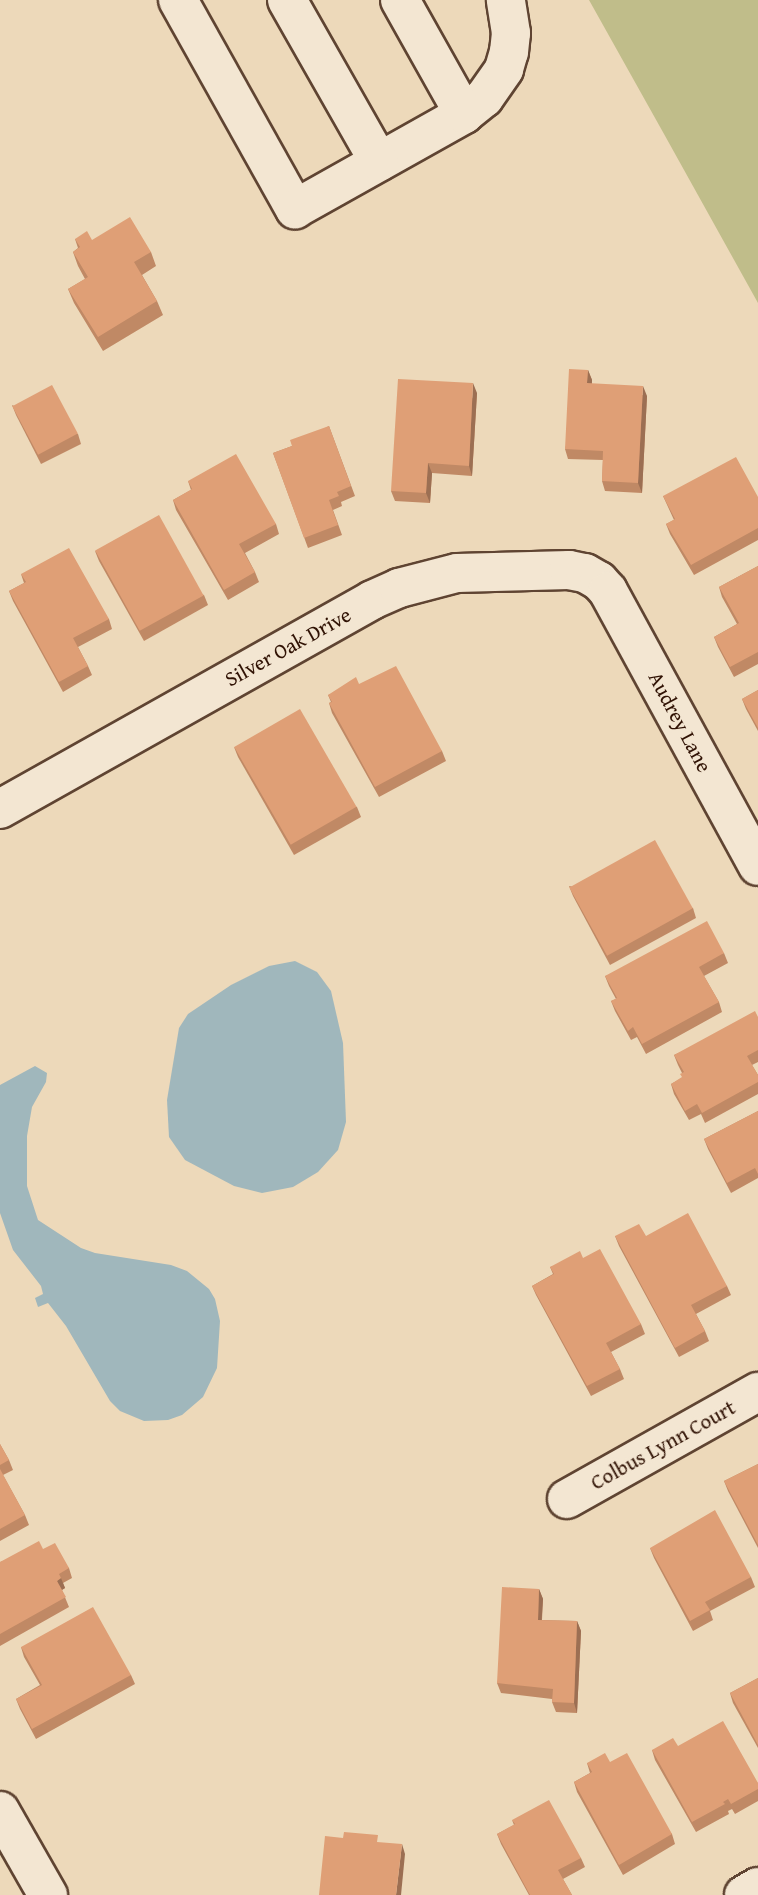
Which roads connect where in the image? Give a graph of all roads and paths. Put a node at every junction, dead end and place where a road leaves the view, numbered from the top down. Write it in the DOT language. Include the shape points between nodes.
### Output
graph roads {
  1 [pos="178,0"];
  2 [pos="287,0"];
  3 [pos="400,0"];
  4 [pos="506,0"];
  5 [pos="464,114"];
  6 [pos="379,162"];
  7 [pos="599,580"];
  8 [pos="0,809"];
  9 [pos="758,866"];
  10 [pos="758,1392"];
  11 [pos="567,1499"];
  12 [pos="0,1811"];
  13 [pos="758,1887"];
  14 [pos="48,1895"];
  15 [pos="744,1895"];
  1 -- 6 [label="street" via="295,209"];
  2 -- 6 [label="street"];
  3 -- 5 [label="street"];
  4 -- 5 [label="street" via="510,33 504,69 484,98"];
  5 -- 6 [label="street"];
  7 -- 8 [label="street, Silver Oak Drive" via="569,570 490,570 399,588"];
  7 -- 9 [label="street, Audrey Lane"];
  10 -- 11 [label="street, Colbus Lynn Court"];
  12 -- 14 [label="street"];
  13 -- 15 [label="street"];
}
